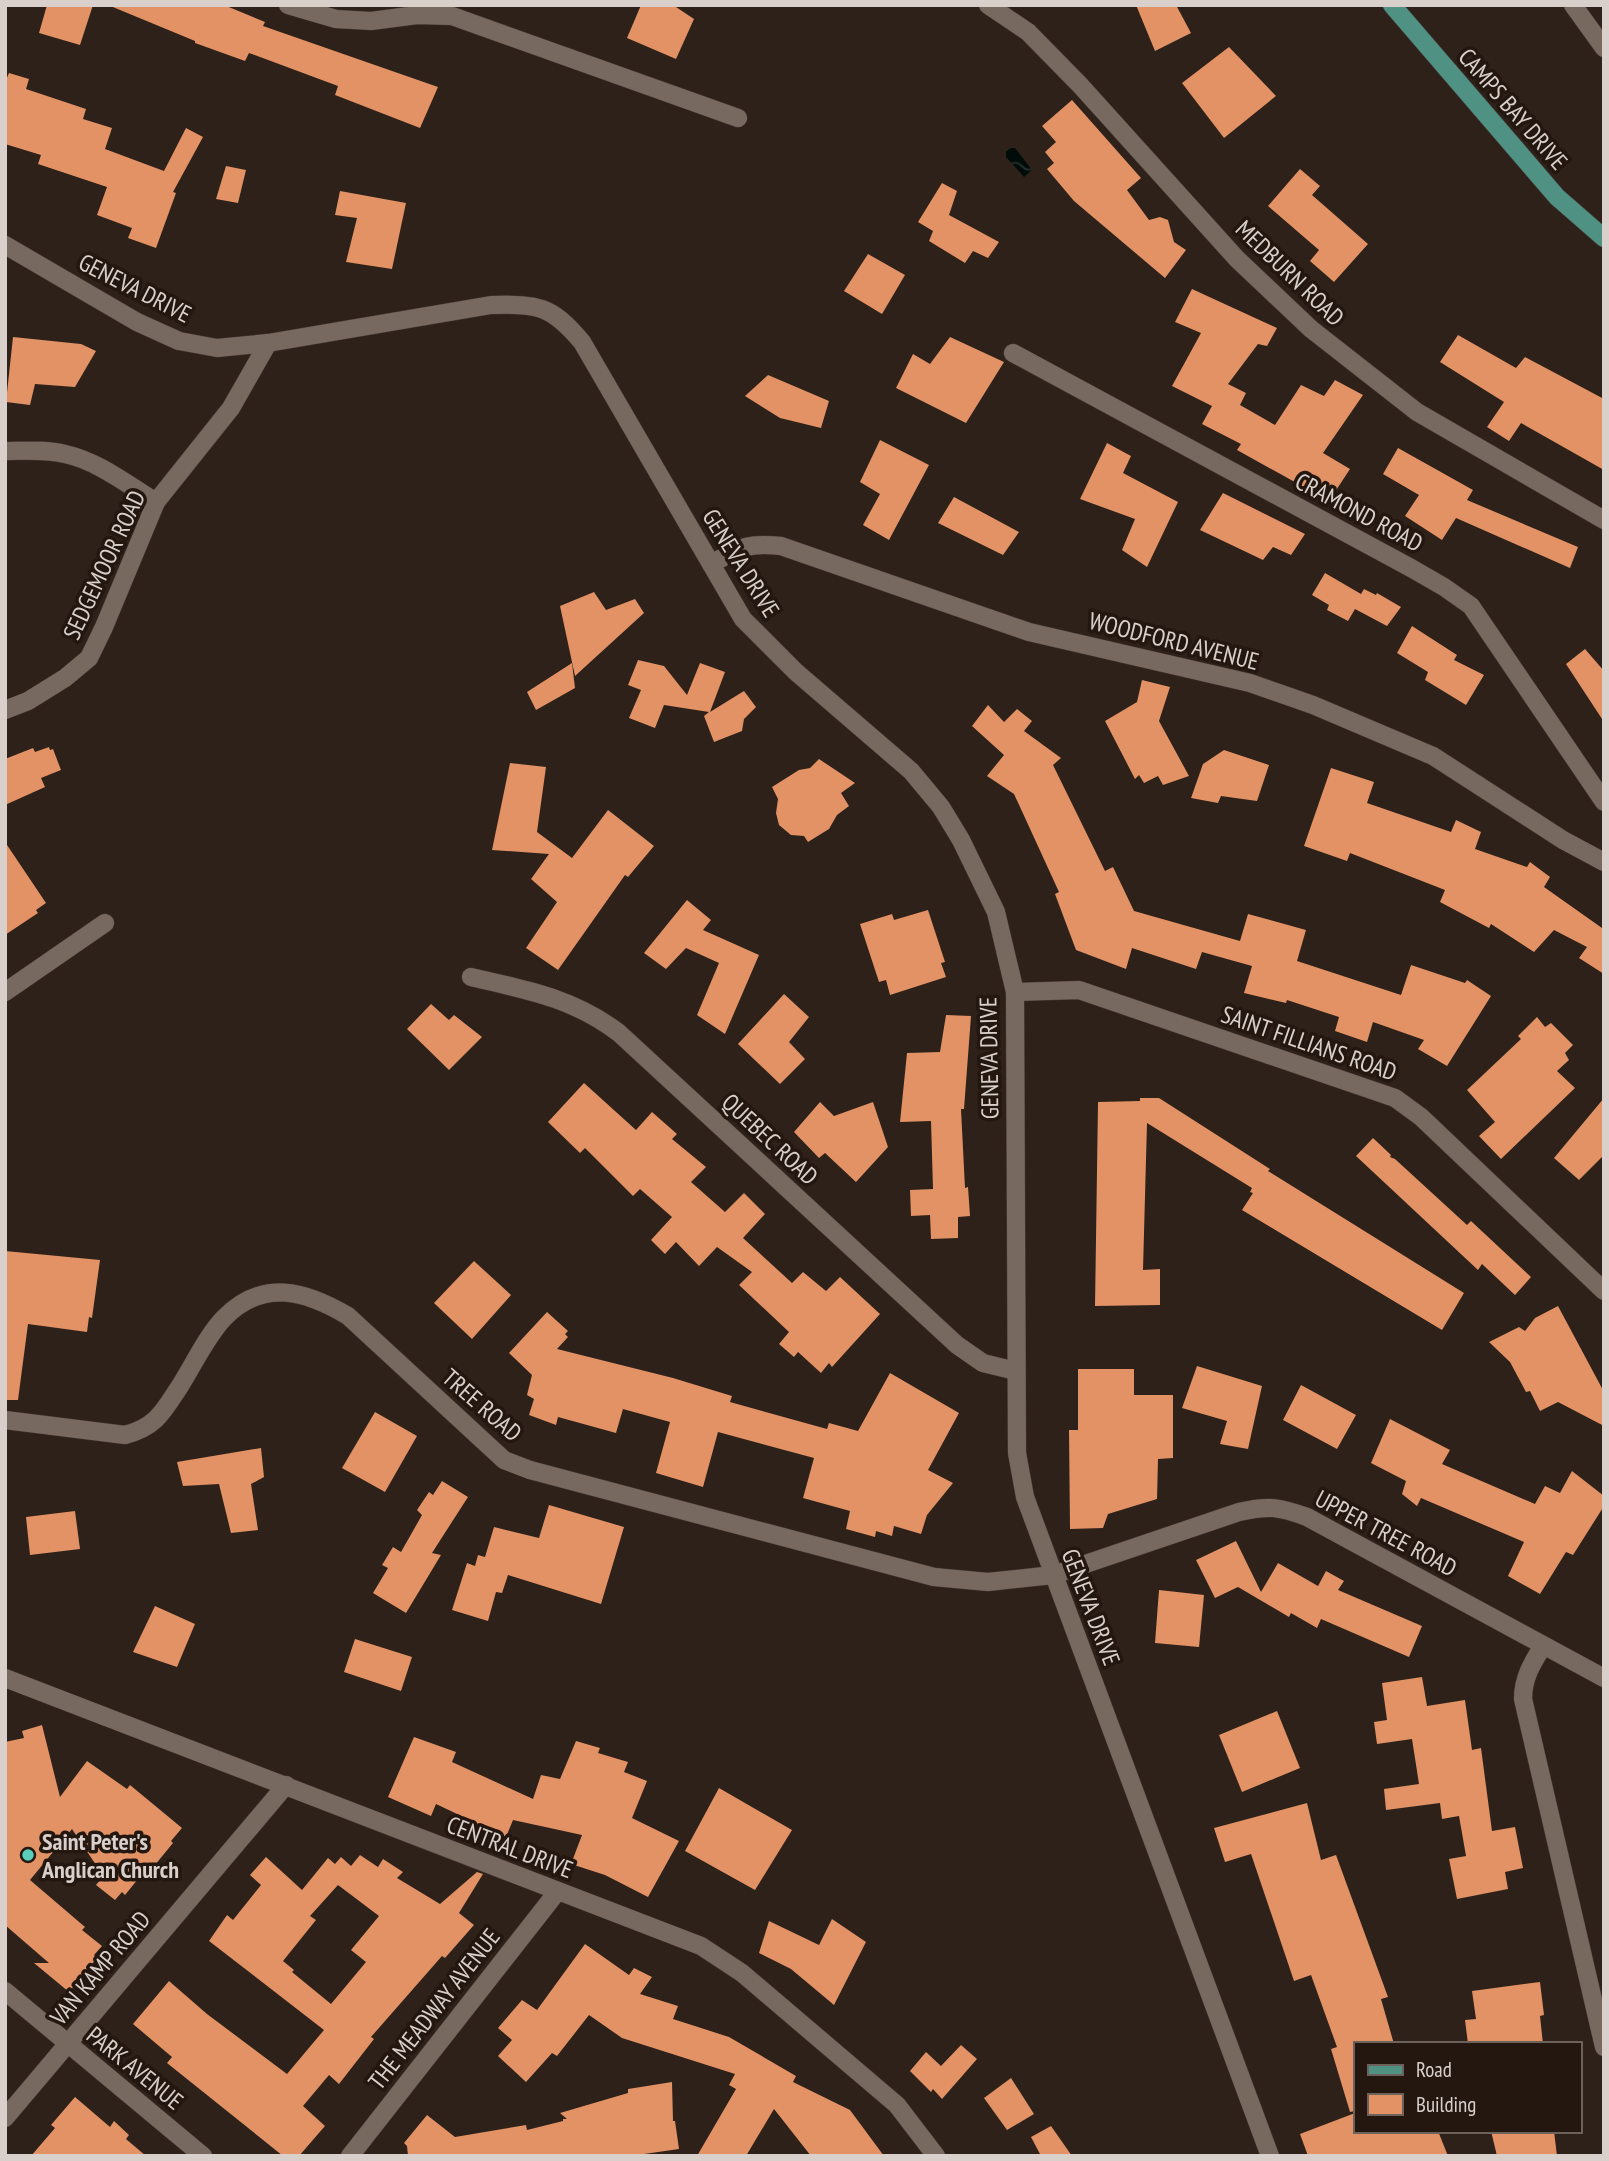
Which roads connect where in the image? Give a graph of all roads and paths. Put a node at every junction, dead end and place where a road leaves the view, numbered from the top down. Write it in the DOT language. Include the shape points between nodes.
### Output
graph roads {
  1 [pos="288,5"];
  2 [pos="988,5"];
  3 [pos="1392,5"];
  4 [pos="1573,5"];
  5 [pos="1604,48"];
  6 [pos="738,118"];
  7 [pos="1604,238"];
  8 [pos="5,245"];
  9 [pos="268,343"];
  10 [pos="1013,353"];
  11 [pos="5,451"];
  12 [pos="156,502"];
  13 [pos="1604,520"];
  14 [pos="711,564"];
  15 [pos="5,710"];
  16 [pos="1604,802"];
  17 [pos="1604,862"];
  18 [pos="106,923"];
  19 [pos="471,977"];
  20 [pos="5,992"];
  21 [pos="1014,992"];
  22 [pos="1604,1291"];
  23 [pos="1016,1371"];
  24 [pos="5,1420"];
  25 [pos="1053,1575"];
  26 [pos="1543,1646"];
  27 [pos="5,1678"];
  28 [pos="1604,1678"];
  29 [pos="286,1785"];
  30 [pos="557,1892"];
  31 [pos="1588,1979"];
  32 [pos="5,1991"];
  33 [pos="1604,1992"];
  34 [pos="68,2045"];
  35 [pos="1604,2047"];
  36 [pos="5,2118"];
  37 [pos="203,2156"];
  38 [pos="350,2156"];
  39 [pos="936,2156"];
  40 [pos="1270,2156"];
  1 -- 6 [label="street" via="336,19 452,16"];
  2 -- 13 [label="street, MEDBURN ROAD" via="1028,32 1237,259 1311,330 1417,412"];
  3 -- 7 [label="main road, CAMPS BAY DRIVE" via="1557,197"];
  4 -- 5 [label="street"];
  8 -- 9 [label="street, GENEVA DRIVE" via="137,322 179,341 217,348"];
  9 -- 12 [label="street, SEDGEMOOR ROAD" via="231,408"];
  9 -- 14 [label="street, GENEVA DRIVE" via="491,305 545,309 564,320 582,342"];
  10 -- 16 [label="street, CRAMOND ROAD" via="1411,568 1471,606"];
  11 -- 12 [label="street" via="65,453 91,463"];
  12 -- 15 [label="street, SEDGEMOOR ROAD" via="89,658 28,701"];
  14 -- 17 [label="street, WOODFORD AVENUE" via="756,543 781,546 1030,632 1250,684 1313,705 1433,756"];
  14 -- 21 [label="street, GENEVA DRIVE" via="755,633 911,771 941,807 996,912"];
  18 -- 20 [label="street"];
  19 -- 23 [label="street, QUEBEC ROAD" via="538,992 596,1015 957,1345 983,1363"];
  21 -- 22 [label="street, SAINT FILLIANS ROAD" via="1079,990 1395,1098 1421,1116"];
  21 -- 23 [label="street, GENEVA DRIVE"];
  23 -- 25 [label="street, GENEVA DRIVE" via="1020,1476"];
  24 -- 25 [label="street, TREE ROAD" via="125,1435 143,1430 168,1405 225,1317 260,1296 302,1294 348,1316 504,1460 530,1470 934,1577 988,1582"];
  25 -- 26 [label="street, UPPER TREE ROAD" via="1239,1512 1262,1506 1282,1508 1307,1517"];
  25 -- 40 [label="street, GENEVA DRIVE"];
  26 -- 28 [label="street, UPPER TREE ROAD"];
  26 -- 31 [label="street" via="1530,1667 1522,1699"];
  27 -- 29 [label="street, CENTRAL DRIVE"];
  29 -- 30 [label="street, CENTRAL DRIVE"];
  29 -- 34 [label="street, VAN KAMP ROAD"];
  30 -- 38 [label="street, THE MEADWAY AVENUE"];
  30 -- 39 [label="street, CENTRAL DRIVE" via="701,1946 741,1973 897,2105"];
  31 -- 33 [label="street"];
  31 -- 35 [label="street"];
  32 -- 34 [label="street, PARK AVENUE"];
  34 -- 36 [label="street, VAN KAMP ROAD"];
  34 -- 37 [label="street, PARK AVENUE"];
}
